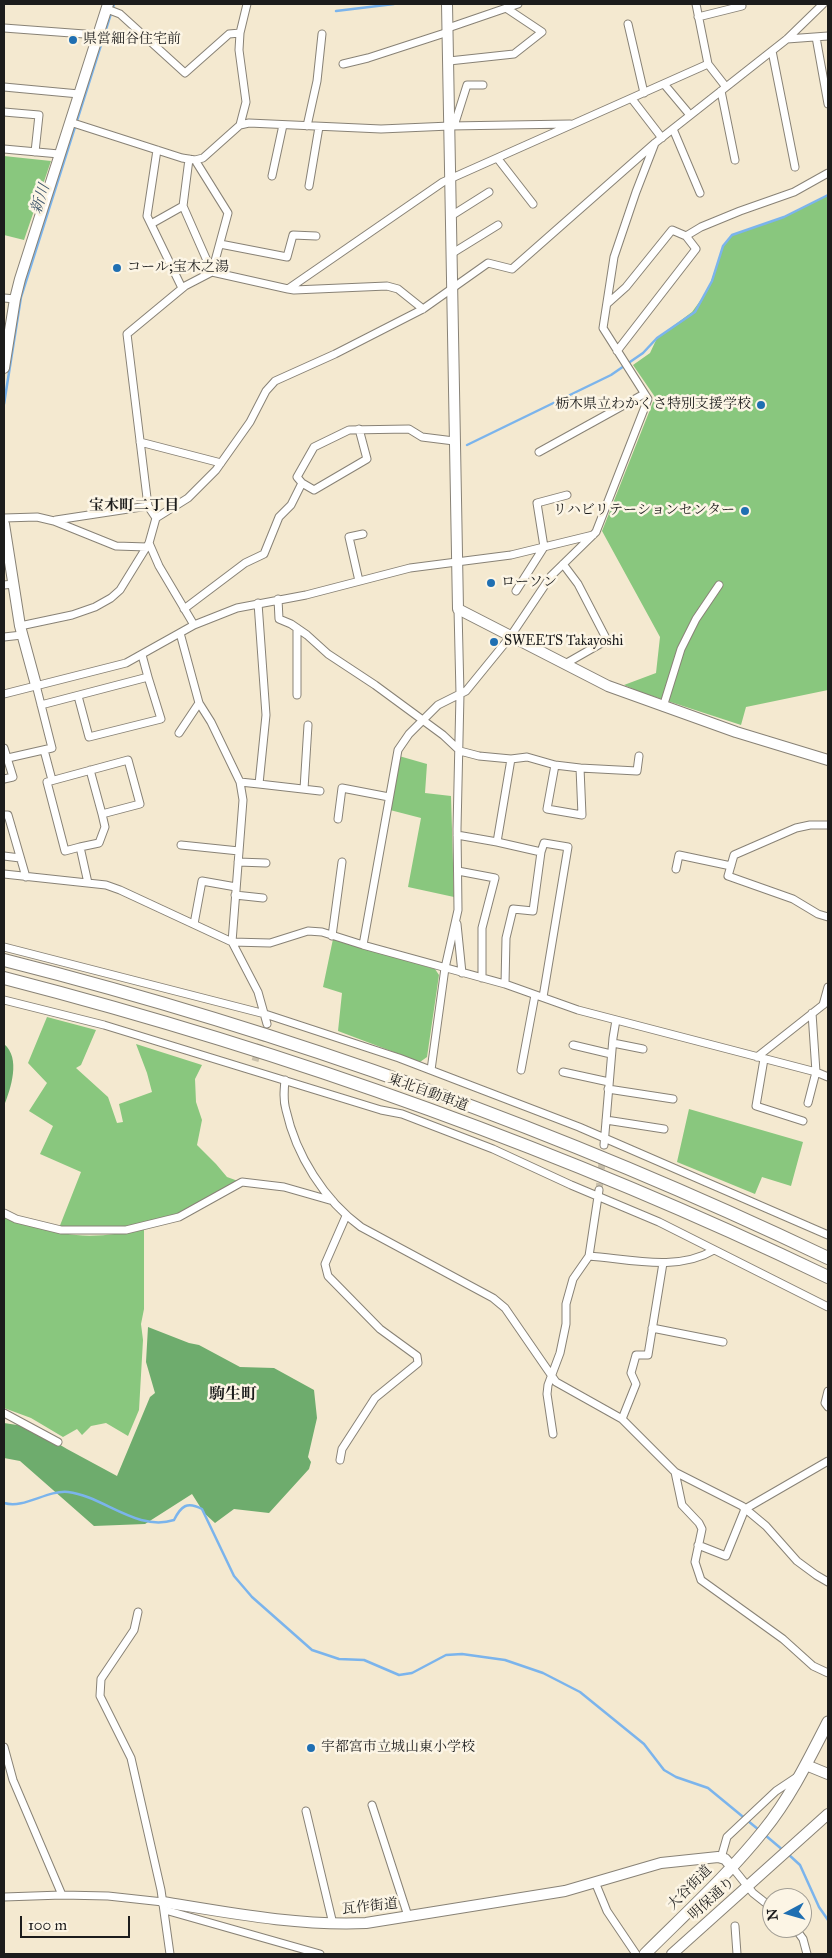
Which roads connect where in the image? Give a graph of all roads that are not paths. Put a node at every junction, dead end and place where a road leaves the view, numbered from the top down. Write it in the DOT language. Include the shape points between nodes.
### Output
graph roads {
  1 [pos="247,4"];
  2 [pos="447,4"];
  3 [pos="518,4"];
  4 [pos="696,4"];
  5 [pos="741,4"];
  6 [pos="823,4"];
  7 [pos="107,6"];
  8 [pos="506,8"];
  9 [pos="698,18"];
  10 [pos="628,24"];
  11 [pos="4,28"];
  12 [pos="448,30"];
  13 [pos="240,33"];
  14 [pos="322,34"];
  15 [pos="98,35"];
  16 [pos="828,36"];
  17 [pos="816,37"];
  18 [pos="787,39"];
  19 [pos="772,51"];
  20 [pos="448,61"];
  21 [pos="343,64"];
  22 [pos="708,64"];
  23 [pos="664,84"];
  24 [pos="484,85"];
  25 [pos="4,87"];
  26 [pos="724,89"];
  27 [pos="79,94"];
  28 [pos="644,94"];
  29 [pos="632,99"];
  30 [pos="828,104"];
  31 [pos="4,112"];
  32 [pos="690,115"];
  33 [pos="70,122"];
  34 [pos="573,124"];
  35 [pos="240,125"];
  36 [pos="283,125"];
  37 [pos="307,126"];
  38 [pos="452,126"];
  39 [pos="320,127"];
  40 [pos="673,129"];
  41 [pos="662,138"];
  42 [pos="655,143"];
  43 [pos="4,149"];
  44 [pos="157,150"];
  45 [pos="35,152"];
  46 [pos="59,154"];
  47 [pos="498,159"];
  48 [pos="192,160"];
  49 [pos="736,160"];
  50 [pos="795,168"];
  51 [pos="828,173"];
  52 [pos="272,176"];
  53 [pos="451,180"];
  54 [pos="309,186"];
  55 [pos="489,192"];
  56 [pos="700,193"];
  57 [pos="533,204"];
  58 [pos="183,206"];
  59 [pos="451,216"];
  60 [pos="151,224"];
  61 [pos="498,226"];
  62 [pos="316,236"];
  63 [pos="686,236"];
  64 [pos="220,244"];
  65 [pos="451,254"];
  66 [pos="212,272"];
  67 [pos="182,288"];
  68 [pos="288,288"];
  69 [pos="451,288"];
  70 [pos="4,298"];
  71 [pos="15,299"];
  72 [pos="607,305"];
  73 [pos="423,308"];
  74 [pos="6,344"];
  75 [pos="617,351"];
  76 [pos="4,368"];
  77 [pos="644,394"];
  78 [pos="359,429"];
  79 [pos="454,441"];
  80 [pos="140,442"];
  81 [pos="539,452"];
  82 [pos="221,463"];
  83 [pos="302,483"];
  84 [pos="567,495"];
  85 [pos="148,506"];
  86 [pos="4,518"];
  87 [pos="156,518"];
  88 [pos="54,521"];
  89 [pos="4,524"];
  90 [pos="363,534"];
  91 [pos="593,535"];
  92 [pos="148,545"];
  93 [pos="544,547"];
  94 [pos="456,562"];
  95 [pos="563,564"];
  96 [pos="359,581"];
  97 [pos="8,584"];
  98 [pos="719,585"];
  99 [pos="516,591"];
  100 [pos="278,600"];
  101 [pos="258,603"];
  102 [pos="184,609"];
  103 [pos="458,609"];
  104 [pos="194,625"];
  105 [pos="297,628"];
  106 [pos="21,630"];
  107 [pos="180,633"];
  108 [pos="4,637"];
  109 [pos="510,637"];
  110 [pos="142,654"];
  111 [pos="565,664"];
  112 [pos="148,677"];
  113 [pos="36,685"];
  114 [pos="4,694"];
  115 [pos="460,694"];
  116 [pos="297,695"];
  117 [pos="78,696"];
  118 [pos="199,703"];
  119 [pos="41,705"];
  120 [pos="664,706"];
  121 [pos="422,720"];
  122 [pos="308,726"];
  123 [pos="179,733"];
  124 [pos="4,746"];
  125 [pos="44,750"];
  126 [pos="460,751"];
  127 [pos="639,756"];
  128 [pos="8,758"];
  129 [pos="511,759"];
  130 [pos="828,760"];
  131 [pos="555,765"];
  132 [pos="580,768"];
  133 [pos="90,770"];
  134 [pos="4,779"];
  135 [pos="52,780"];
  136 [pos="240,782"];
  137 [pos="259,784"];
  138 [pos="304,789"];
  139 [pos="320,791"];
  140 [pos="389,797"];
  141 [pos="102,814"];
  142 [pos="4,815"];
  143 [pos="338,819"];
  144 [pos="828,825"];
  145 [pos="457,835"];
  146 [pos="497,842"];
  147 [pos="181,845"];
  148 [pos="80,847"];
  149 [pos="239,851"];
  150 [pos="541,852"];
  151 [pos="4,856"];
  152 [pos="20,858"];
  153 [pos="238,862"];
  154 [pos="342,862"];
  155 [pos="266,863"];
  156 [pos="731,866"];
  157 [pos="676,869"];
  158 [pos="458,871"];
  159 [pos="4,874"];
  160 [pos="26,877"];
  161 [pos="88,883"];
  162 [pos="236,887"];
  163 [pos="235,896"];
  164 [pos="264,898"];
  165 [pos="828,917"];
  166 [pos="456,918"];
  167 [pos="194,924"];
  168 [pos="332,936"];
  169 [pos="232,942"];
  170 [pos="363,945"];
  171 [pos="4,946"];
  172 [pos="4,960"];
  173 [pos="445,968"];
  174 [pos="462,972"];
  175 [pos="4,978"];
  176 [pos="482,978"];
  177 [pos="504,984"];
  178 [pos="828,987"];
  179 [pos="535,995"];
  180 [pos="543,997"];
  181 [pos="4,1000"];
  182 [pos="826,1003"];
  183 [pos="812,1013"];
  184 [pos="265,1014"];
  185 [pos="616,1020"];
  186 [pos="267,1024"];
  187 [pos="613,1042"];
  188 [pos="573,1045"];
  189 [pos="643,1049"];
  190 [pos="612,1054"];
  191 [pos="761,1058"];
  192 [pos="255,1061"];
  193 [pos="252,1070"];
  194 [pos="431,1070"];
  195 [pos="521,1070"];
  196 [pos="562,1072"];
  197 [pos="816,1072"];
  198 [pos="828,1077"];
  199 [pos="285,1080"];
  200 [pos="609,1085"];
  201 [pos="673,1099"];
  202 [pos="808,1103"];
  203 [pos="606,1120"];
  204 [pos="803,1121"];
  205 [pos="664,1128"];
  206 [pos="604,1141"];
  207 [pos="598,1193"];
  208 [pos="334,1202"];
  209 [pos="4,1213"];
  210 [pos="346,1216"];
  211 [pos="828,1235"];
  212 [pos="714,1250"];
  213 [pos="588,1256"];
  214 [pos="828,1258"];
  215 [pos="663,1263"];
  216 [pos="828,1277"];
  217 [pos="828,1307"];
  218 [pos="652,1328"];
  219 [pos="723,1342"];
  220 [pos="552,1377"];
  221 [pos="828,1391"];
  222 [pos="828,1407"];
  223 [pos="4,1413"];
  224 [pos="622,1419"];
  225 [pos="553,1434"];
  226 [pos="58,1442"];
  227 [pos="340,1460"];
  228 [pos="828,1461"];
  229 [pos="675,1472"];
  230 [pos="745,1509"];
  231 [pos="698,1545"];
  232 [pos="828,1582"];
  233 [pos="138,1612"];
  234 [pos="828,1673"];
  235 [pos="828,1722"];
  236 [pos="4,1747"];
  237 [pos="804,1769"];
  238 [pos="828,1774"];
  239 [pos="372,1805"];
  240 [pos="306,1811"];
  241 [pos="828,1814"];
  242 [pos="721,1858"];
  243 [pos="732,1867"];
  244 [pos="595,1882"];
  245 [pos="748,1886"];
  246 [pos="62,1895"];
  247 [pos="4,1898"];
  248 [pos="762,1899"];
  249 [pos="164,1906"];
  250 [pos="408,1916"];
  251 [pos="333,1924"];
  252 [pos="735,1926"];
  253 [pos="803,1938"];
  254 [pos="170,1954"];
  255 [pos="320,1954"];
  256 [pos="636,1954"];
  257 [pos="645,1954"];
  258 [pos="672,1954"];
  259 [pos="737,1954"];
  260 [pos="807,1954"];
  1 -- 13 [label="street"];
  2 -- 12 [label="street"];
  3 -- 8 [label="street"];
  4 -- 9 [label="street"];
  5 -- 9 [label="street"];
  6 -- 18 [label="street"];
  7 -- 13 [label="street" via="185,73 229,34"];
  7 -- 15 [label="street"];
  8 -- 12 [label="street"];
  8 -- 20 [label="street" via="542,32 514,54"];
  9 -- 22 [label="street"];
  10 -- 28 [label="street"];
  11 -- 15 [label="street"];
  12 -- 20 [label="street"];
  12 -- 21 [label="street"];
  13 -- 35 [label="street" via="246,102"];
  14 -- 37 [label="street"];
  15 -- 27 [label="street"];
  16 -- 17 [label="street"];
  17 -- 18 [label="street"];
  17 -- 30 [label="street"];
  18 -- 19 [label="street"];
  19 -- 26 [label="street"];
  19 -- 50 [label="street"];
  20 -- 38 [label="street"];
  22 -- 23 [label="street"];
  22 -- 26 [label="street"];
  23 -- 28 [label="street"];
  23 -- 32 [label="street"];
  24 -- 38 [label="street" via="467,85"];
  25 -- 27 [label="street"];
  26 -- 32 [label="street"];
  26 -- 49 [label="street"];
  27 -- 33 [label="street"];
  28 -- 29 [label="street"];
  29 -- 34 [label="street"];
  29 -- 41 [label="street"];
  31 -- 45 [label="street" via="39,115"];
  32 -- 40 [label="street"];
  33 -- 44 [label="street"];
  33 -- 46 [label="street"];
  34 -- 38 [label="street"];
  34 -- 47 [label="street"];
  35 -- 36 [label="street"];
  35 -- 48 [label="street" via="203,158"];
  36 -- 37 [label="street"];
  36 -- 52 [label="street"];
  37 -- 39 [label="street"];
  38 -- 39 [label="street"];
  38 -- 53 [label="street"];
  39 -- 54 [label="street"];
  40 -- 41 [label="street"];
  40 -- 56 [label="street"];
  41 -- 42 [label="street"];
  42 -- 69 [label="street" via="512,269 488,263"];
  42 -- 72 [label="street" via="614,257"];
  43 -- 45 [label="street"];
  44 -- 48 [label="street"];
  44 -- 60 [label="street" via="147,216"];
  45 -- 46 [label="street"];
  46 -- 71 [label="street"];
  47 -- 53 [label="street"];
  47 -- 57 [label="street"];
  48 -- 58 [label="street"];
  48 -- 64 [label="street" via="228,213"];
  51 -- 63 [label="street" via="794,192 740,211"];
  53 -- 59 [label="street"];
  53 -- 68 [label="street" via="443,182"];
  55 -- 59 [label="street"];
  58 -- 60 [label="street"];
  58 -- 66 [label="street"];
  59 -- 65 [label="street"];
  60 -- 67 [label="street"];
  61 -- 65 [label="street"];
  62 -- 64 [label="street" via="293,235 287,257"];
  63 -- 72 [label="street" via="672,230"];
  63 -- 75 [label="street" via="696,249"];
  64 -- 66 [label="street"];
  65 -- 69 [label="street"];
  66 -- 67 [label="street"];
  66 -- 68 [label="street"];
  67 -- 80 [label="street" via="127,334"];
  68 -- 73 [label="street" via="387,286 398,289"];
  69 -- 73 [label="street"];
  69 -- 79 [label="street"];
  70 -- 71 [label="street"];
  71 -- 74 [label="street"];
  72 -- 75 [label="street" via="603,328"];
  73 -- 82 [label="street" via="275,381"];
  74 -- 76 [label="street"];
  75 -- 77 [label="street"];
  77 -- 81 [label="street"];
  77 -- 91 [label="street" via="648,399"];
  78 -- 79 [label="street" via="409,429 422,437"];
  78 -- 83 [label="street" via="349,430 314,446 296,477"];
  78 -- 83 [label="street" via="367,459 314,490"];
  79 -- 94 [label="street"];
  80 -- 82 [label="street"];
  80 -- 85 [label="street"];
  82 -- 87 [label="street" via="188,498"];
  83 -- 102 [label="street" via="292,505 279,517 264,554 245,563"];
  84 -- 93 [label="street" via="537,503"];
  85 -- 87 [label="street"];
  85 -- 88 [label="street"];
  86 -- 88 [label="street" via="37,517"];
  87 -- 92 [label="street"];
  88 -- 92 [label="street" via="116,546"];
  89 -- 97 [label="street"];
  90 -- 96 [label="street" via="349,537"];
  91 -- 93 [label="street"];
  91 -- 95 [label="street"];
  92 -- 102 [label="street"];
  92 -- 106 [label="street" via="120,590 111,598 95,607"];
  93 -- 94 [label="street" via="512,555"];
  93 -- 99 [label="street"];
  94 -- 96 [label="street" via="410,568"];
  94 -- 103 [label="street"];
  95 -- 109 [label="street" via="551,576"];
  95 -- 111 [label="street" via="578,584 607,640"];
  96 -- 100 [label="street"];
  97 -- 106 [label="street"];
  98 -- 120 [label="street" via="681,649"];
  100 -- 101 [label="street"];
  100 -- 105 [label="street" via="279,618"];
  101 -- 104 [label="street"];
  101 -- 137 [label="street" via="266,715"];
  102 -- 104 [label="street"];
  103 -- 109 [label="street"];
  103 -- 115 [label="street"];
  104 -- 107 [label="street"];
  105 -- 116 [label="street"];
  105 -- 121 [label="street" via="328,654"];
  106 -- 108 [label="street"];
  106 -- 113 [label="street"];
  107 -- 110 [label="street"];
  107 -- 118 [label="street"];
  109 -- 111 [label="street"];
  109 -- 115 [label="street"];
  110 -- 112 [label="street"];
  110 -- 113 [label="street" via="126,663"];
  111 -- 120 [label="street" via="608,686"];
  112 -- 117 [label="street"];
  112 -- 117 [label="street" via="161,719 89,738"];
  113 -- 114 [label="street"];
  113 -- 119 [label="street"];
  115 -- 121 [label="street" via="438,705"];
  115 -- 126 [label="street"];
  117 -- 119 [label="street"];
  118 -- 123 [label="street"];
  118 -- 136 [label="street"];
  119 -- 125 [label="street" via="52,748"];
  120 -- 130 [label="street"];
  121 -- 126 [label="street"];
  121 -- 140 [label="street" via="398,750"];
  122 -- 138 [label="street"];
  124 -- 128 [label="street"];
  125 -- 128 [label="street"];
  125 -- 135 [label="street"];
  126 -- 129 [label="street"];
  126 -- 145 [label="street"];
  127 -- 132 [label="street" via="637,771"];
  128 -- 134 [label="street" via="12,777"];
  129 -- 131 [label="street" via="526,757"];
  129 -- 146 [label="street"];
  131 -- 132 [label="street"];
  131 -- 132 [label="street" via="547,809 582,815"];
  133 -- 135 [label="street"];
  133 -- 141 [label="street"];
  133 -- 141 [label="street" via="128,760 140,804"];
  135 -- 148 [label="street" via="47,782 65,851"];
  136 -- 137 [label="street"];
  136 -- 149 [label="street" via="243,800"];
  137 -- 138 [label="street"];
  138 -- 139 [label="street"];
  140 -- 143 [label="street" via="342,788"];
  140 -- 170 [label="street"];
  141 -- 148 [label="street" via="105,827 99,842"];
  142 -- 152 [label="street" via="8,815"];
  144 -- 156 [label="street" via="796,828 734,855"];
  145 -- 146 [label="street"];
  145 -- 158 [label="street"];
  146 -- 150 [label="street"];
  147 -- 149 [label="street"];
  148 -- 161 [label="street"];
  149 -- 153 [label="street"];
  150 -- 177 [label="street" via="533,911 513,909 506,938"];
  150 -- 180 [label="street" via="544,843 568,847"];
  151 -- 152 [label="street"];
  152 -- 160 [label="street"];
  153 -- 155 [label="street"];
  153 -- 162 [label="street"];
  154 -- 168 [label="street"];
  156 -- 157 [label="street" via="679,855"];
  156 -- 165 [label="street" via="728,876 793,899"];
  158 -- 166 [label="street"];
  158 -- 176 [label="street" via="495,878 482,928"];
  159 -- 160 [label="street"];
  160 -- 161 [label="street"];
  161 -- 167 [label="street" via="120,890"];
  162 -- 163 [label="street"];
  162 -- 167 [label="street" via="202,881"];
  163 -- 164 [label="street"];
  163 -- 169 [label="street"];
  166 -- 173 [label="street"];
  166 -- 174 [label="street"];
  167 -- 169 [label="street"];
  168 -- 169 [label="street" via="308,931 270,943"];
  168 -- 170 [label="street"];
  169 -- 184 [label="street" via="258,992"];
  170 -- 173 [label="street"];
  171 -- 184 [label="street"];
  172 -- 214 [label="highway, 東北自動車道" via="188,1011 387,1075 676,1188"];
  173 -- 174 [label="street"];
  173 -- 194 [label="street"];
  174 -- 176 [label="street"];
  175 -- 216 [label="highway, 東北自動車道" via="177,1026 382,1092 588,1170"];
  176 -- 177 [label="street"];
  177 -- 179 [label="street"];
  178 -- 182 [label="street"];
  179 -- 180 [label="street"];
  179 -- 195 [label="street"];
  180 -- 185 [label="street"];
  181 -- 193 [label="street" via="104,1025"];
  182 -- 183 [label="street"];
  183 -- 191 [label="street"];
  183 -- 197 [label="street"];
  184 -- 186 [label="street"];
  184 -- 194 [label="street"];
  185 -- 187 [label="street"];
  185 -- 191 [label="street"];
  187 -- 189 [label="street"];
  187 -- 190 [label="street"];
  188 -- 190 [label="street"];
  190 -- 200 [label="street"];
  191 -- 197 [label="street"];
  191 -- 204 [label="street" via="756,1106"];
  192 -- 193 [label="street"];
  193 -- 199 [label="street"];
  194 -- 206 [label="street"];
  196 -- 200 [label="street"];
  197 -- 198 [label="street"];
  197 -- 202 [label="street"];
  199 -- 207 [label="street" via="402,1114"];
  199 -- 208 [label="street" via="285,1109 306,1166"];
  200 -- 201 [label="street"];
  200 -- 203 [label="street"];
  203 -- 205 [label="street"];
  203 -- 206 [label="street"];
  206 -- 211 [label="street"];
  207 -- 212 [label="street"];
  207 -- 213 [label="street"];
  208 -- 209 [label="street" via="284,1187 242,1182 179,1217 126,1230 61,1230"];
  208 -- 210 [label="street"];
  210 -- 220 [label="street" via="494,1298 505,1308"];
  210 -- 227 [label="street" via="325,1264 328,1276 380,1328 417,1356 418,1363 375,1398 342,1448"];
  212 -- 215 [label="street" via="703,1257"];
  212 -- 217 [label="street"];
  213 -- 215 [label="street"];
  213 -- 220 [label="street" via="573,1279 566,1304 560,1354"];
  215 -- 218 [label="street"];
  218 -- 219 [label="street"];
  218 -- 224 [label="street" via="648,1355 636,1355 631,1373 636,1384"];
  220 -- 224 [label="street"];
  220 -- 225 [label="street" via="547,1394"];
  221 -- 222 [label="street" via="825,1403"];
  223 -- 226 [label="street"];
  224 -- 229 [label="street"];
  228 -- 230 [label="street"];
  229 -- 230 [label="street"];
  229 -- 231 [label="street" via="682,1505 702,1529"];
  230 -- 231 [label="street" via="726,1556"];
  230 -- 232 [label="street" via="766,1526 797,1561"];
  231 -- 234 [label="street" via="695,1562 701,1580 783,1639 813,1666"];
  233 -- 249 [label="street" via="134,1630 101,1678 100,1696 131,1758"];
  235 -- 237 [label="main road"];
  236 -- 246 [label="street" via="13,1780"];
  237 -- 238 [label="street"];
  237 -- 242 [label="street" via="727,1837"];
  237 -- 243 [label="main road, 大谷街道" via="765,1829"];
  239 -- 250 [label="street"];
  240 -- 251 [label="street"];
  241 -- 245 [label="street, 明保通り"];
  242 -- 243 [label="street"];
  242 -- 244 [label="street, 瓦作街道" via="661,1864"];
  243 -- 245 [label="street"];
  243 -- 257 [label="main road, 大谷街道"];
  244 -- 250 [label="street, 瓦作街道" via="566,1891"];
  244 -- 256 [label="street" via="607,1911"];
  245 -- 248 [label="street"];
  245 -- 258 [label="street, 明保通り"];
  246 -- 247 [label="street, 瓦作街道"];
  246 -- 249 [label="street, 瓦作街道" via="108,1896"];
  249 -- 251 [label="street, 瓦作街道" via="300,1923"];
  249 -- 254 [label="street"];
  249 -- 255 [label="street"];
  250 -- 251 [label="street, 瓦作街道" via="366,1923"];
  252 -- 259 [label="street"];
  253 -- 260 [label="street"];
}
